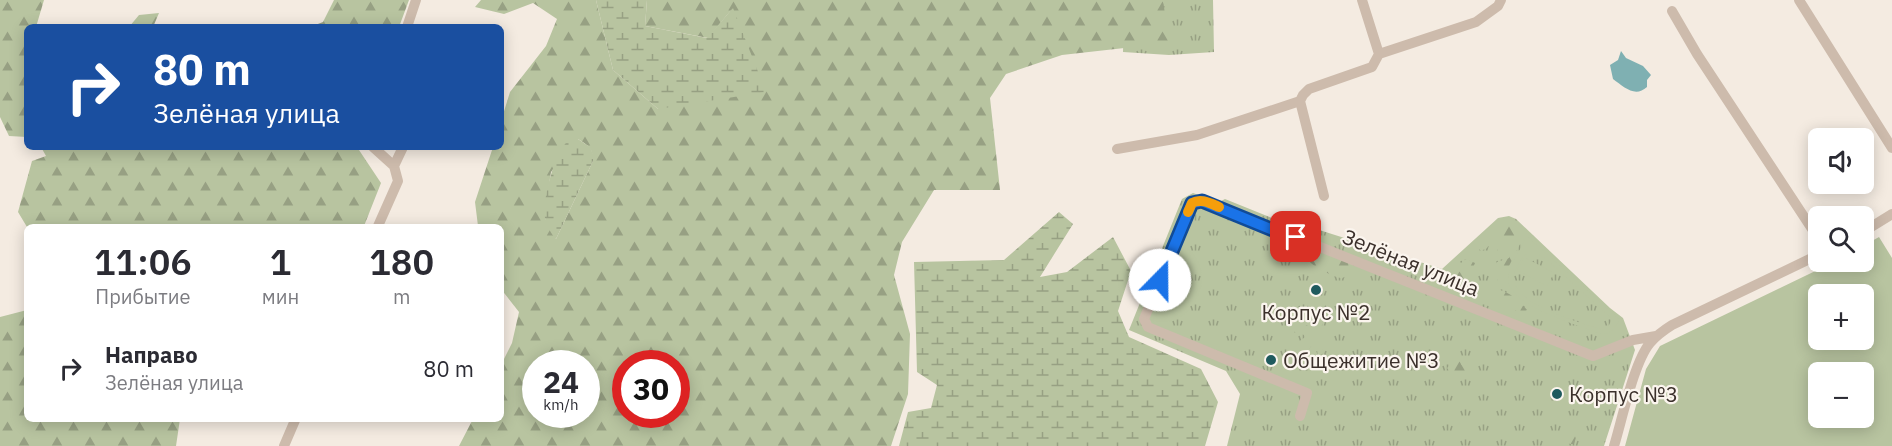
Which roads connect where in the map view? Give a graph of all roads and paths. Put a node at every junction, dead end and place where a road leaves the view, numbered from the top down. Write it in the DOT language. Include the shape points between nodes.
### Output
graph roads {
  1 [pos="416,0"];
  2 [pos="1362,0"];
  3 [pos="1501,0"];
  4 [pos="1799,0"];
  5 [pos="1672,11"];
  6 [pos="408,24"];
  7 [pos="1378,54"];
  8 [pos="1300,101"];
  9 [pos="1892,148"];
  10 [pos="1117,149"];
  11 [pos="376,150"];
  12 [pos="402,150"];
  13 [pos="394,166"];
  14 [pos="1324,195"];
  15 [pos="1892,214"];
  16 [pos="1808,223"];
  17 [pos="379,224"];
  18 [pos="1874,225"];
  19 [pos="1808,260"];
  20 [pos="1656,336"];
  21 [pos="1300,416"];
  22 [pos="294,422"];
  23 [pos="284,446"];
  24 [pos="1614,446"];
  1 -- 6 [label="street"];
  2 -- 7 [label="street"];
  3 -- 7 [label="street" via="1476,22"];
  4 -- 9 [label="street"];
  5 -- 16 [label="street"];
  7 -- 8 [label="street" via="1372,68 1309,89"];
  8 -- 10 [label="street" via="1197,135"];
  8 -- 14 [label="street"];
  11 -- 13 [label="street"];
  12 -- 13 [label="street"];
  13 -- 17 [label="street" via="398,181"];
  15 -- 18 [label="street"];
  19 -- 20 [label="street"];
  20 -- 21 [label="street, Зелёная улица" via="1633,340 1593,356 1196,201 1144,319 1148,327 1307,393"];
  20 -- 24 [label="street" via="1637,368"];
  22 -- 23 [label="street"];
}
